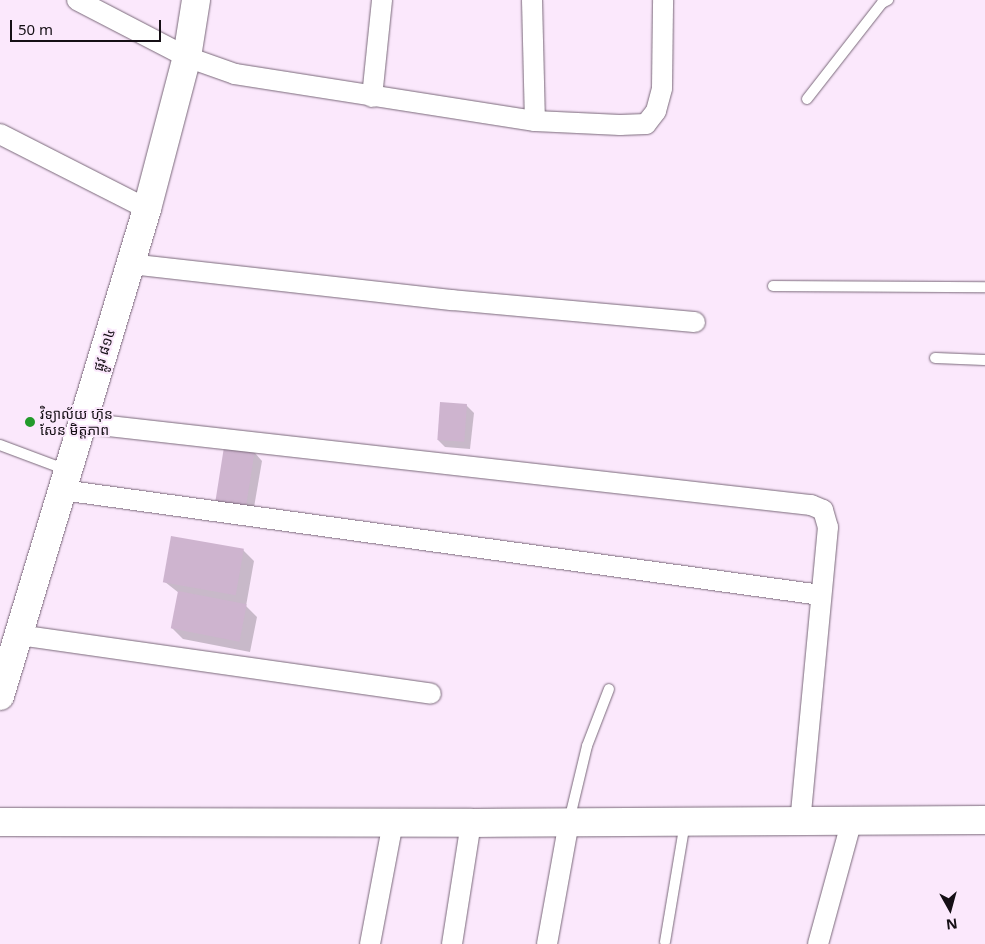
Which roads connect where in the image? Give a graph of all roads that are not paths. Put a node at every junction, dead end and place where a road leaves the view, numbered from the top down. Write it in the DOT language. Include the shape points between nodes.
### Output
graph roads {
  1 [pos="77,0"];
  2 [pos="196,0"];
  3 [pos="382,0"];
  4 [pos="532,0"];
  5 [pos="663,0"];
  6 [pos="888,0"];
  7 [pos="187,57"];
  8 [pos="372,97"];
  9 [pos="807,100"];
  10 [pos="534,121"];
  11 [pos="0,134"];
  12 [pos="147,209"];
  13 [pos="130,264"];
  14 [pos="773,286"];
  15 [pos="985,288"];
  16 [pos="695,322"];
  17 [pos="935,358"];
  18 [pos="985,360"];
  19 [pos="82,424"];
  20 [pos="0,445"];
  21 [pos="65,480"];
  22 [pos="822,595"];
  23 [pos="19,634"];
  24 [pos="2,678"];
  25 [pos="610,689"];
  26 [pos="431,694"];
  27 [pos="852,820"];
  28 [pos="985,820"];
  29 [pos="800,821"];
  30 [pos="0,822"];
  31 [pos="393,822"];
  32 [pos="569,822"];
  33 [pos="685,822"];
  34 [pos="471,823"];
  35 [pos="665,942"];
  36 [pos="370,944"];
  37 [pos="452,944"];
  38 [pos="547,944"];
  39 [pos="818,944"];
  1 -- 7 [label="street"];
  2 -- 7 [label="street, ផ្លូវ ៨១៤"];
  3 -- 8 [label="street"];
  4 -- 10 [label="street"];
  5 -- 10 [label="street" via="662,88 656,110 646,124"];
  6 -- 9 [label="lane" via="882,3"];
  7 -- 8 [label="street" via="235,74"];
  7 -- 12 [label="street, ផ្លូវ ៨១៤"];
  8 -- 10 [label="street"];
  11 -- 12 [label="street"];
  12 -- 13 [label="street, ផ្លូវ ៨១៤"];
  13 -- 16 [label="street" via="442,299"];
  13 -- 19 [label="street, ផ្លូវ ៨១៤"];
  14 -- 15 [label="lane"];
  17 -- 18 [label="lane"];
  19 -- 21 [label="street, ផ្លូវ ៨១៤"];
  19 -- 22 [label="street" via="812,505 823,510 828,527"];
  20 -- 21 [label="lane"];
  21 -- 22 [label="street"];
  21 -- 23 [label="street, ផ្លូវ ៨១៤"];
  22 -- 29 [label="street"];
  23 -- 24 [label="street, ផ្លូវ ៨១៤"];
  23 -- 26 [label="street"];
  25 -- 32 [label="lane" via="587,746"];
  27 -- 28 [label="street"];
  27 -- 29 [label="street"];
  27 -- 39 [label="street"];
  29 -- 33 [label="street"];
  30 -- 31 [label="street"];
  31 -- 34 [label="street"];
  31 -- 36 [label="street"];
  32 -- 33 [label="street"];
  32 -- 34 [label="street"];
  32 -- 38 [label="street"];
  33 -- 35 [label="lane"];
  34 -- 37 [label="street"];
}
